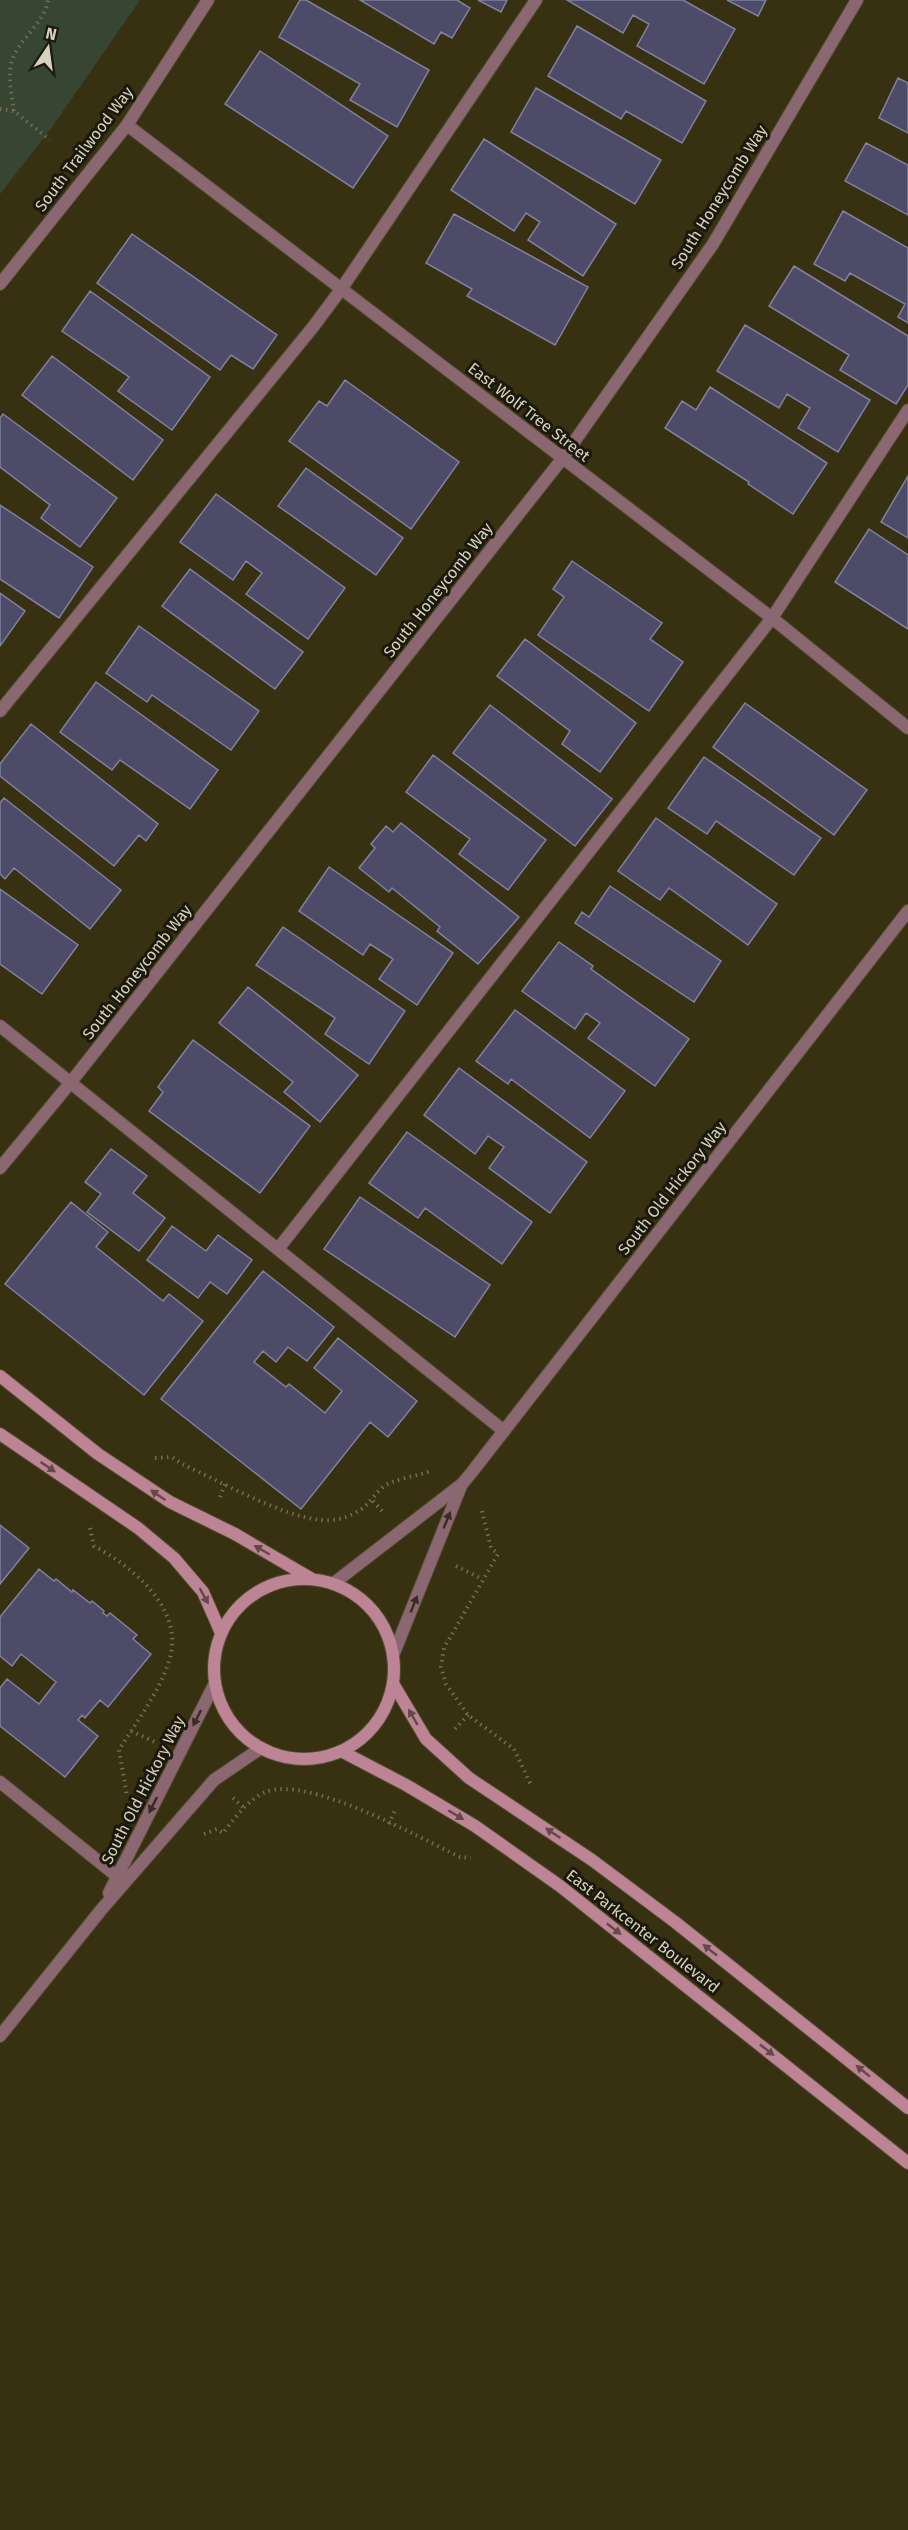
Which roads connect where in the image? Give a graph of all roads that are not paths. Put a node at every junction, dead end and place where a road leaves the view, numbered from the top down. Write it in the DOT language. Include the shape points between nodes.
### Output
graph roads {
  1 [pos="208,0"];
  2 [pos="536,0"];
  3 [pos="857,0"];
  4 [pos="127,125"];
  5 [pos="0,284"];
  6 [pos="342,288"];
  7 [pos="908,410"];
  8 [pos="562,459"];
  9 [pos="772,618"];
  10 [pos="0,711"];
  11 [pos="908,728"];
  12 [pos="908,911"];
  13 [pos="0,1026"];
  14 [pos="71,1082"];
  15 [pos="0,1168"];
  16 [pos="278,1249"];
  17 [pos="0,1376"];
  18 [pos="504,1431"];
  19 [pos="0,1434"];
  20 [pos="462,1484"];
  21 [pos="313,1579"];
  22 [pos="334,1583"];
  23 [pos="221,1633"];
  24 [pos="394,1653"];
  25 [pos="215,1683"];
  26 [pos="394,1684"];
  27 [pos="261,1748"];
  28 [pos="341,1751"];
  29 [pos="0,1782"];
  30 [pos="118,1877"];
  31 [pos="101,1910"];
  32 [pos="0,2036"];
  33 [pos="908,2108"];
  34 [pos="908,2163"];
  1 -- 4 [label="street, South Trailwood Way"];
  2 -- 6 [label="street"];
  3 -- 8 [label="street, South Honeycomb Way" via="713,244"];
  4 -- 5 [label="street, South Trailwood Way"];
  4 -- 6 [label="street, East Wolf Tree Street"];
  6 -- 8 [label="street, East Wolf Tree Street"];
  6 -- 10 [label="street"];
  7 -- 9 [label="street"];
  8 -- 9 [label="street, East Wolf Tree Street"];
  8 -- 14 [label="street, South Honeycomb Way"];
  9 -- 11 [label="street, East Wolf Tree Street"];
  9 -- 16 [label="street"];
  12 -- 18 [label="street, South Old Hickory Way"];
  13 -- 14 [label="street"];
  14 -- 15 [label="street, South Honeycomb Way"];
  14 -- 16 [label="street"];
  16 -- 18 [label="street"];
  21 -- 17 [label="street, one-way" via="170,1502 98,1454"];
  18 -- 20 [label="street, South Old Hickory Way"];
  19 -- 23 [label="street, one-way" via="138,1528 174,1558 202,1592"];
  20 -- 22 [label="street, South Old Hickory Way"];
  24 -- 20 [label="street, South Old Hickory Way, one-way"];
  21 -- 22 [label="street"];
  21 -- 23 [label="street" via="272,1585 251,1596 233,1613"];
  22 -- 24 [label="street" via="374,1610"];
  23 -- 25 [label="street" via="214,1656"];
  24 -- 26 [label="street"];
  25 -- 27 [label="street" via="224,1709 239,1732"];
  25 -- 30 [label="street, South Old Hickory Way, one-way"];
  26 -- 28 [label="street" via="384,1712 372,1728"];
  33 -- 26 [label="street, East Parkcenter Boulevard, one-way" via="666,1915 469,1778 426,1739"];
  27 -- 28 [label="street" via="287,1757 314,1759"];
  27 -- 31 [label="street, South Old Hickory Way" via="214,1780"];
  28 -- 34 [label="street, East Parkcenter Boulevard, one-way" via="476,1826 560,1886"];
  29 -- 30 [label="street"];
  30 -- 31 [label="street, South Old Hickory Way"];
  31 -- 32 [label="street, South Old Hickory Way"];
}
